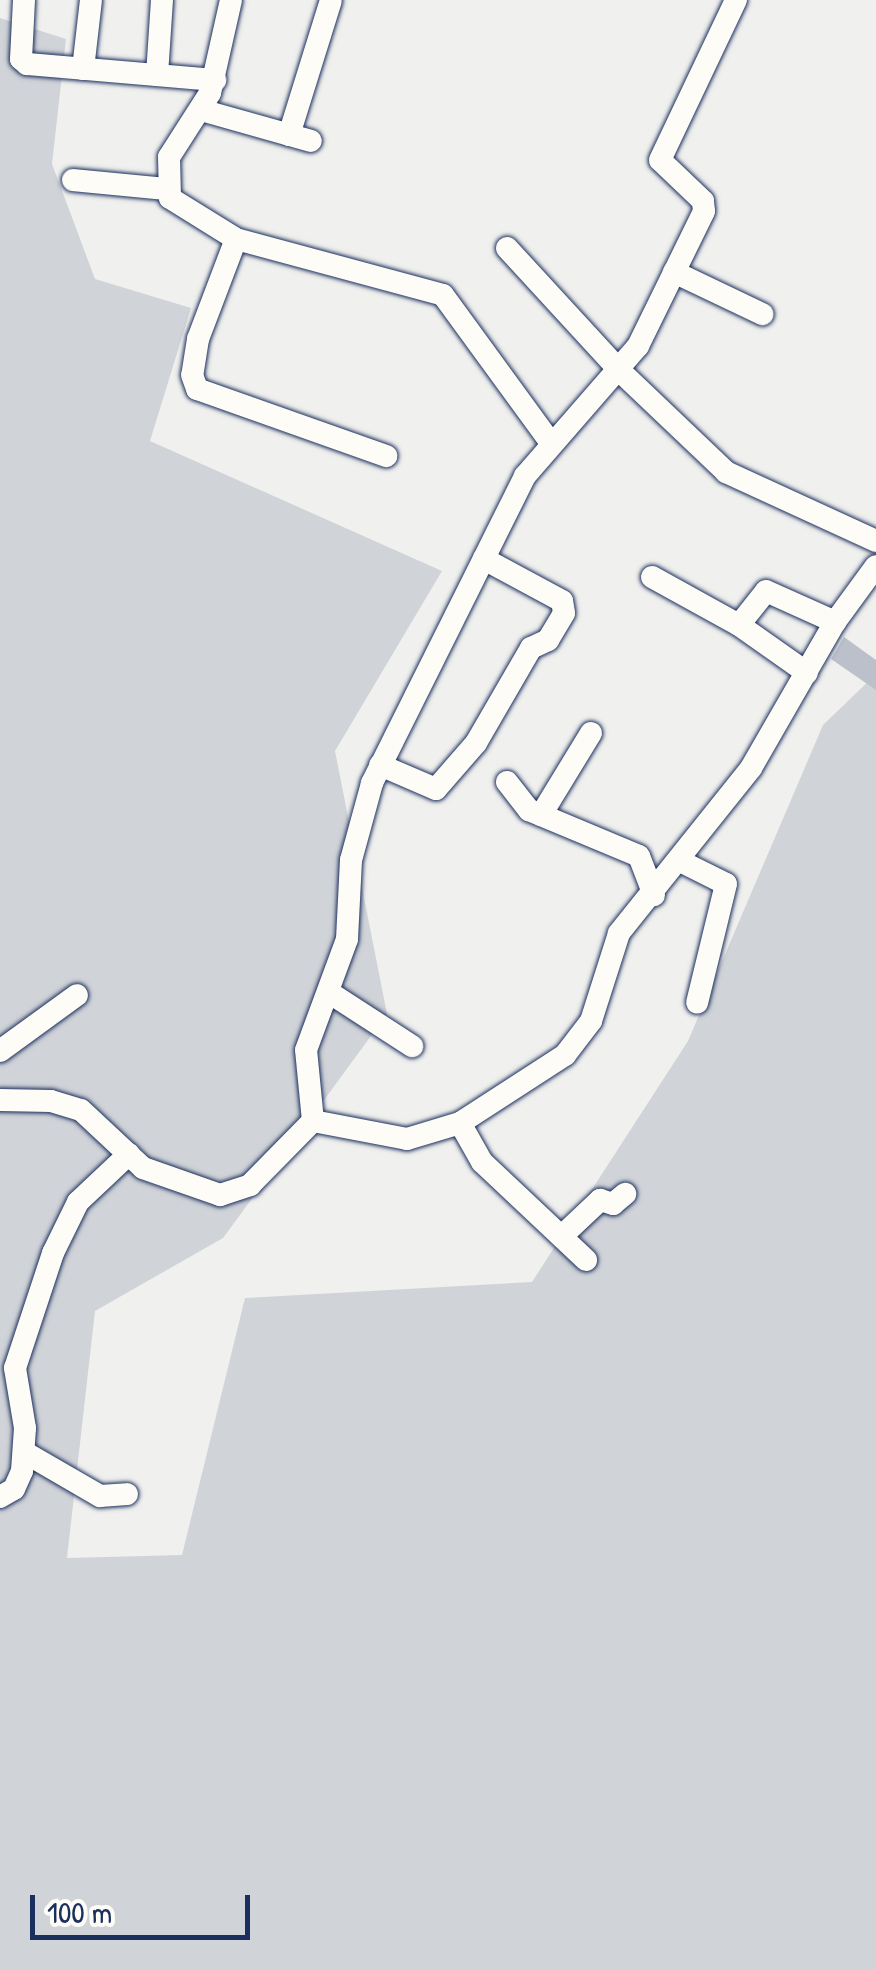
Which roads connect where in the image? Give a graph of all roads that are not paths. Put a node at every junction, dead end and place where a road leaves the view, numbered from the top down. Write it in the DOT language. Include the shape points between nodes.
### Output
graph roads {
  1 [pos="24,0"];
  2 [pos="91,0"];
  3 [pos="162,0"];
  4 [pos="231,0"];
  5 [pos="331,0"];
  6 [pos="736,0"];
  7 [pos="83,69"];
  8 [pos="157,75"];
  9 [pos="215,80"];
  10 [pos="200,110"];
  11 [pos="73,180"];
  12 [pos="166,188"];
  13 [pos="236,239"];
  14 [pos="506,248"];
  15 [pos="674,272"];
  16 [pos="762,314"];
  17 [pos="619,370"];
  18 [pos="551,443"];
  19 [pos="386,456"];
  20 [pos="876,540"];
  21 [pos="484,559"];
  22 [pos="876,566"];
  23 [pos="652,578"];
  24 [pos="834,622"];
  25 [pos="739,624"];
  26 [pos="806,673"];
  27 [pos="591,734"];
  28 [pos="380,765"];
  29 [pos="507,782"];
  30 [pos="541,815"];
  31 [pos="682,862"];
  32 [pos="654,894"];
  33 [pos="330,993"];
  34 [pos="77,995"];
  35 [pos="697,1003"];
  36 [pos="412,1046"];
  37 [pos="0,1051"];
  38 [pos="0,1100"];
  39 [pos="313,1121"];
  40 [pos="460,1123"];
  41 [pos="129,1154"];
  42 [pos="625,1194"];
  43 [pos="564,1234"];
  44 [pos="586,1260"];
  45 [pos="24,1452"];
  46 [pos="127,1494"];
  47 [pos="0,1497"];
  1 -- 7 [label="street" via="24,62"];
  2 -- 7 [label="street"];
  3 -- 8 [label="street"];
  4 -- 9 [label="street"];
  5 -- 10 [label="street" via="300,138"];
  6 -- 15 [label="street" via="660,160 705,206"];
  7 -- 8 [label="street"];
  8 -- 9 [label="street"];
  9 -- 10 [label="street"];
  10 -- 12 [label="street" via="173,144"];
  11 -- 12 [label="street"];
  12 -- 13 [label="street" via="186,214"];
  13 -- 18 [label="street" via="443,296"];
  13 -- 19 [label="street" via="198,338 192,375 197,389"];
  14 -- 17 [label="street"];
  15 -- 16 [label="street"];
  15 -- 17 [label="street"];
  17 -- 18 [label="street"];
  17 -- 20 [label="street" via="726,472"];
  18 -- 21 [label="street" via="525,476"];
  21 -- 28 [label="street"];
  21 -- 28 [label="street" via="562,600 564,613 548,640 532,648 476,743 436,789"];
  22 -- 24 [label="street"];
  23 -- 25 [label="street"];
  24 -- 25 [label="street" via="766,591"];
  24 -- 26 [label="street"];
  25 -- 26 [label="street"];
  26 -- 31 [label="street" via="760,754"];
  27 -- 30 [label="street"];
  28 -- 33 [label="street" via="356,836 350,926"];
  29 -- 30 [label="street" via="522,804"];
  30 -- 32 [label="street" via="639,856"];
  31 -- 32 [label="street"];
  31 -- 35 [label="street" via="726,884"];
  32 -- 40 [label="street" via="612,946 592,1021 577,1042 540,1076"];
  33 -- 36 [label="street"];
  33 -- 39 [label="street" via="306,1050"];
  34 -- 37 [label="street"];
  38 -- 41 [label="street" via="51,1101 82,1110"];
  39 -- 40 [label="street" via="396,1140"];
  39 -- 41 [label="street" via="255,1181 230,1195 164,1179"];
  40 -- 43 [label="street" via="482,1162"];
  41 -- 45 [label="street" via="78,1202 38,1293 15,1368"];
  42 -- 43 [label="street" via="614,1204 600,1200"];
  43 -- 44 [label="street"];
  45 -- 46 [label="street" via="100,1496"];
  45 -- 47 [label="street" via="19,1482"];
}
